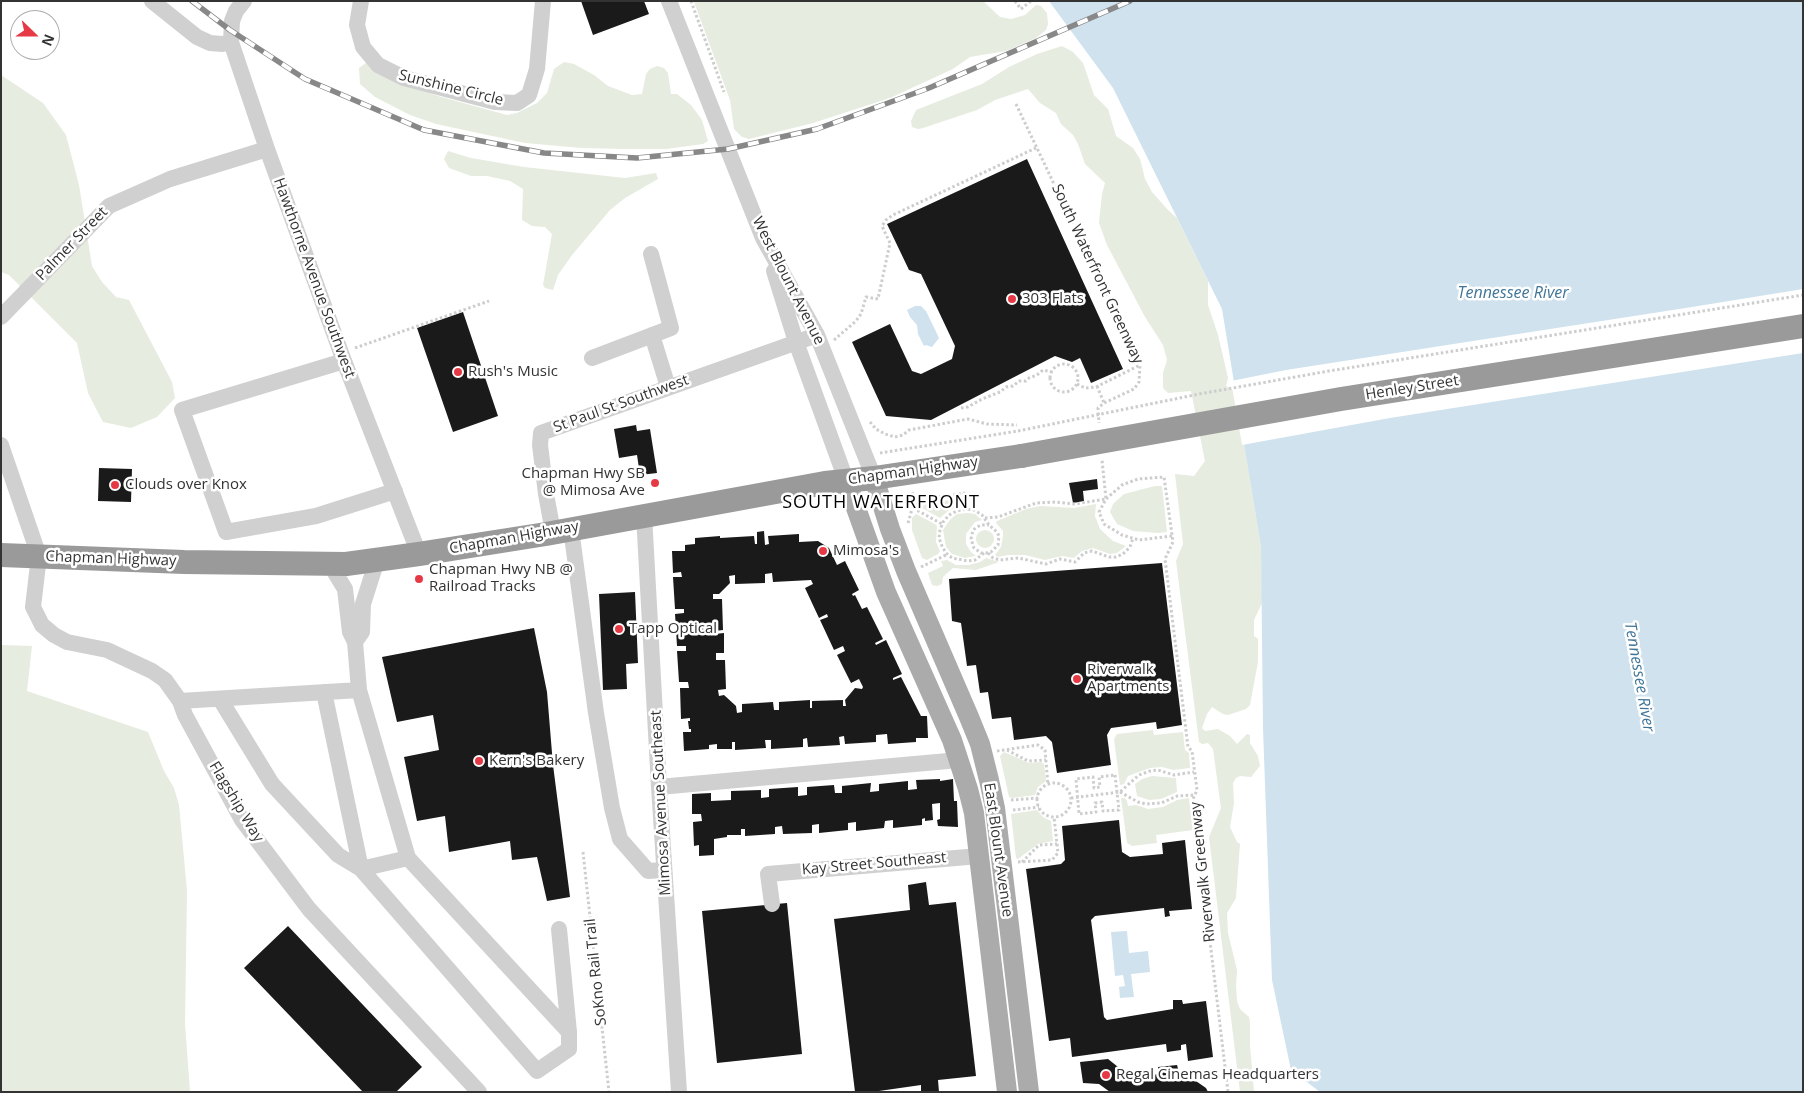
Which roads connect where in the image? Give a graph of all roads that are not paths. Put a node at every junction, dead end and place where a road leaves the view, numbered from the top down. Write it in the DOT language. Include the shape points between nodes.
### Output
graph roads {
  1 [pos="152,1"];
  2 [pos="361,1"];
  3 [pos="543,1"];
  4 [pos="669,1"];
  5 [pos="241,2"];
  6 [pos="231,42"];
  7 [pos="267,149"];
  8 [pos="763,238"];
  9 [pos="651,254"];
  10 [pos="1,317"];
  11 [pos="1803,326"];
  12 [pos="652,335"];
  13 [pos="824,335"];
  14 [pos="796,342"];
  15 [pos="343,357"];
  16 [pos="592,358"];
  17 [pos="668,388"];
  18 [pos="1,446"];
  19 [pos="1021,456"];
  20 [pos="874,478"];
  21 [pos="846,480"];
  22 [pos="395,491"];
  23 [pos="644,515"];
  24 [pos="562,530"];
  25 [pos="418,554"];
  26 [pos="1,555"];
  27 [pos="39,556"];
  28 [pos="377,560"];
  29 [pos="329,563"];
  30 [pos="356,642"];
  31 [pos="359,690"];
  32 [pos="324,692"];
  33 [pos="220,699"];
  34 [pos="180,701"];
  35 [pos="988,747"];
  36 [pos="957,756"];
  37 [pos="659,787"];
  38 [pos="979,856"];
  39 [pos="408,858"];
  40 [pos="1008,858"];
  41 [pos="361,869"];
  42 [pos="664,870"];
  43 [pos="772,904"];
  44 [pos="559,929"];
  45 [pos="570,1032"];
  46 [pos="479,1092"];
  47 [pos="680,1092"];
  48 [pos="1006,1092"];
  49 [pos="1029,1092"];
  1 -- 6 [label="street" via="197,37 210,43"];
  2 -- 3 [label="street, Sunshine Circle" via="357,25 363,47 378,66 404,78 495,102 517,103 529,95 537,69"];
  4 -- 8 [label="street, West Blount Avenue"];
  5 -- 6 [label="street, Hawthorne Avenue Southwest" via="232,21"];
  6 -- 7 [label="street, Hawthorne Avenue Southwest"];
  7 -- 10 [label="street, Palmer Street" via="170,179 109,206"];
  7 -- 15 [label="street, Hawthorne Avenue Southwest"];
  8 -- 13 [label="street, West Blount Avenue"];
  8 -- 14 [label="street"];
  9 -- 12 [label="street" via="671,328"];
  11 -- 19 [label="highway, Henley Street, bridge" via="1332,401"];
  12 -- 16 [label="street"];
  12 -- 17 [label="street"];
  13 -- 14 [label="street, St Paul St Southwest"];
  13 -- 20 [label="street, West Blount Avenue"];
  14 -- 17 [label="street, St Paul St Southwest"];
  14 -- 21 [label="street"];
  15 -- 22 [label="street, Hawthorne Avenue Southwest"];
  15 -- 22 [label="street" via="182,410 226,532 316,516"];
  17 -- 24 [label="street, St Paul St Southwest" via="541,432 546,494"];
  18 -- 27 [label="street"];
  19 -- 20 [label="highway, Chapman Highway"];
  20 -- 21 [label="highway, Chapman Highway"];
  20 -- 35 [label="main road, East Blount Avenue" via="906,571 959,691"];
  21 -- 23 [label="highway, Chapman Highway"];
  21 -- 36 [label="main road" via="886,592"];
  22 -- 25 [label="street, Hawthorne Avenue Southwest"];
  23 -- 24 [label="highway, Chapman Highway"];
  23 -- 37 [label="street, Mimosa Avenue Southeast"];
  24 -- 25 [label="highway, Chapman Highway"];
  24 -- 42 [label="street" via="620,839 648,871"];
  25 -- 28 [label="highway, Chapman Highway"];
  26 -- 27 [label="highway, Chapman Highway"];
  27 -- 29 [label="highway, Chapman Highway"];
  27 -- 34 [label="street, Flagship Way" via="33,607 42,624 67,642 107,650 152,671 165,680"];
  28 -- 29 [label="highway, Chapman Highway"];
  28 -- 30 [label="street" via="363,604 362,632"];
  29 -- 30 [label="street" via="344,589 350,632"];
  30 -- 31 [label="street"];
  31 -- 32 [label="street"];
  31 -- 39 [label="street"];
  32 -- 33 [label="street"];
  32 -- 41 [label="street"];
  33 -- 34 [label="street"];
  33 -- 41 [label="street" via="272,784 338,855"];
  34 -- 46 [label="street, Flagship Way" via="242,820 309,909"];
  35 -- 36 [label="main road"];
  35 -- 40 [label="main road, East Blount Avenue" via="995,808"];
  36 -- 37 [label="street" via="948,762"];
  36 -- 38 [label="main road" via="970,797"];
  37 -- 42 [label="street, Mimosa Avenue Southeast"];
  38 -- 40 [label="main road"];
  38 -- 43 [label="street, Kay Street Southeast" via="768,874"];
  38 -- 48 [label="main road"];
  39 -- 41 [label="street"];
  39 -- 45 [label="street"];
  40 -- 49 [label="main road, East Blount Avenue"];
  41 -- 45 [label="street" via="537,1071 569,1049"];
  42 -- 47 [label="street, Mimosa Avenue Southeast"];
  44 -- 45 [label="street"];
}
